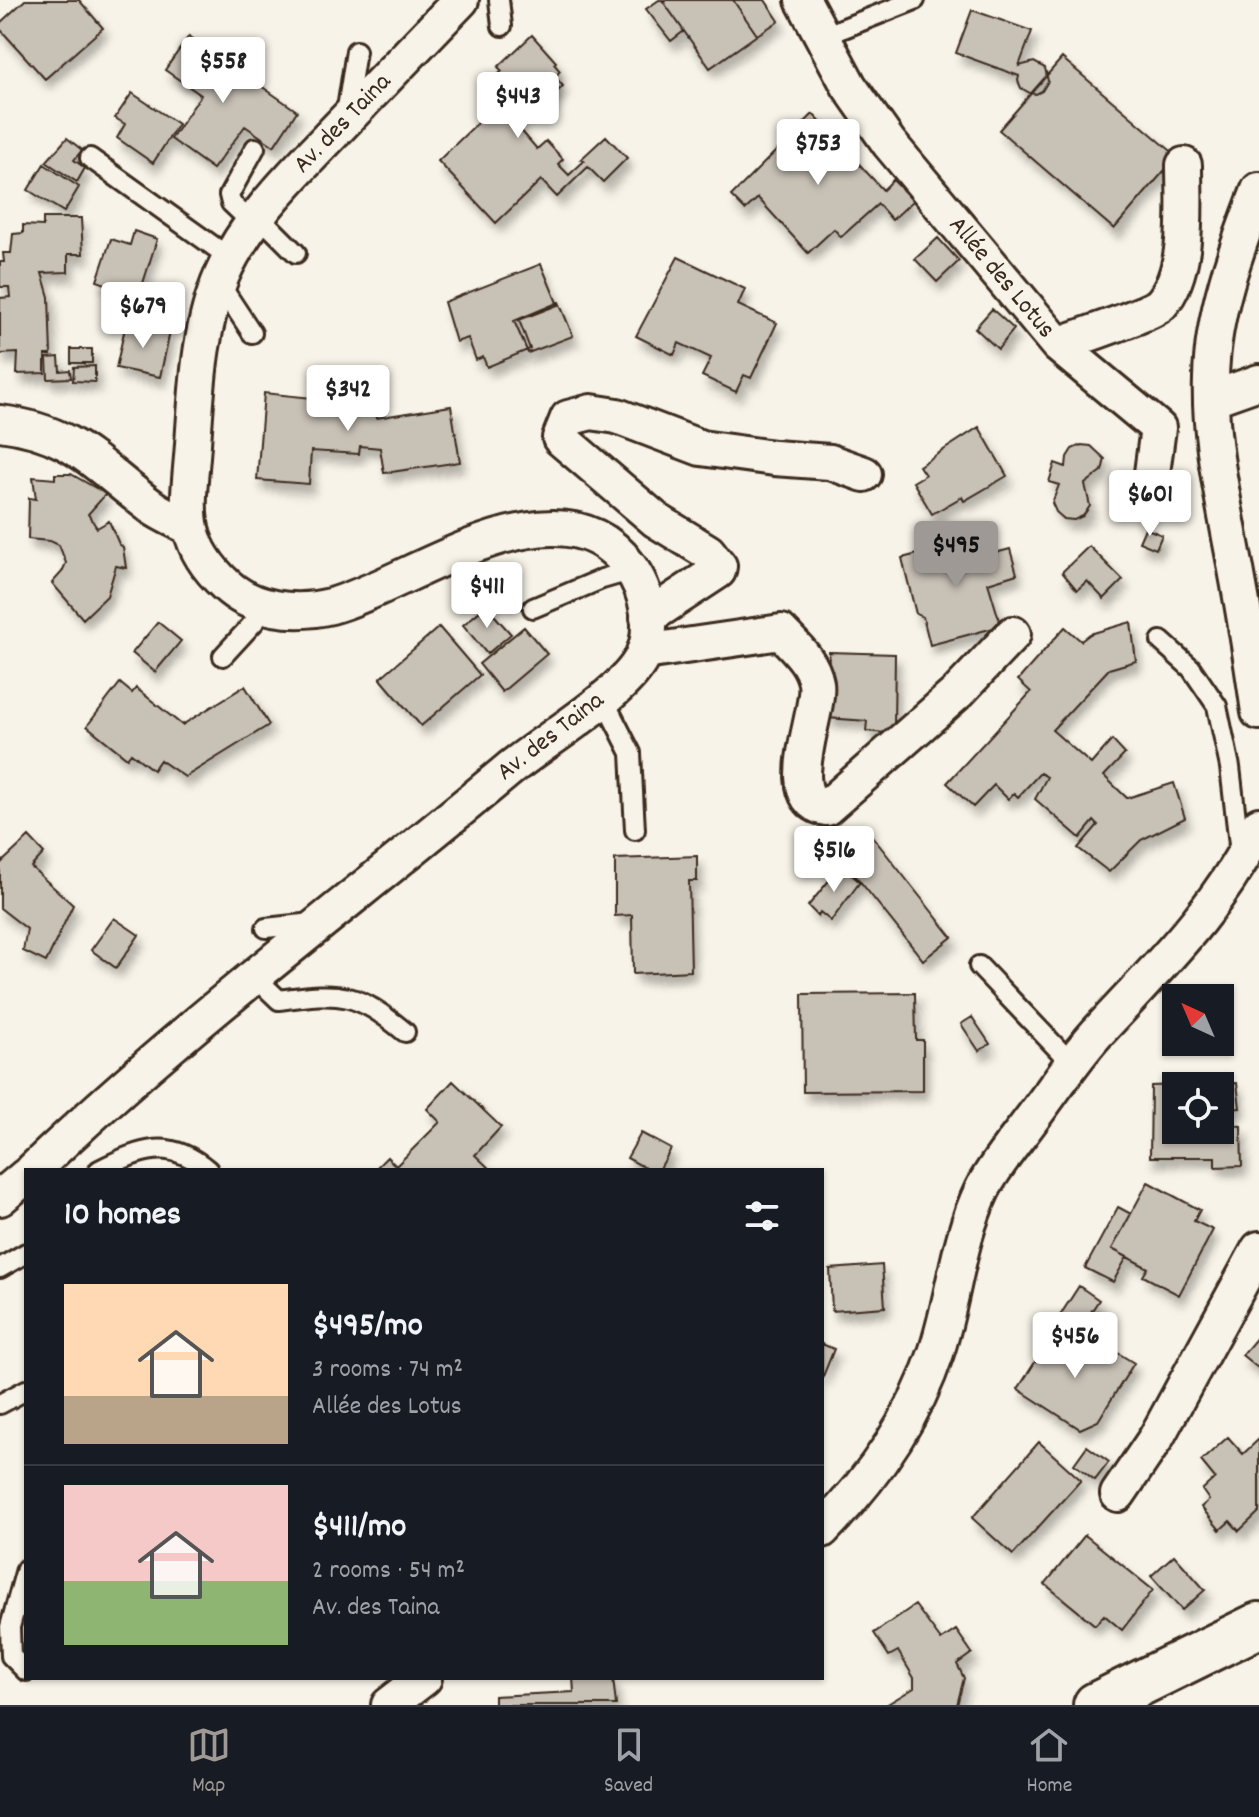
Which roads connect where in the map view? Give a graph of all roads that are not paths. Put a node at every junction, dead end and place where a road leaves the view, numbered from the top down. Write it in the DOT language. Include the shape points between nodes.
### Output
graph roads {
  1 [pos="461,0"];
  2 [pos="499,0"];
  3 [pos="803,0"];
  4 [pos="915,0"];
  5 [pos="502,26"];
  6 [pos="821,37"];
  7 [pos="356,51"];
  8 [pos="345,120"];
  9 [pos="255,148"];
  10 [pos="90,158"];
  11 [pos="1184,165"];
  12 [pos="1259,190"];
  13 [pos="256,220"];
  14 [pos="296,253"];
  15 [pos="224,271"];
  16 [pos="252,333"];
  17 [pos="1058,345"];
  18 [pos="1259,382"];
  19 [pos="1211,399"];
  20 [pos="1,422"];
  21 [pos="864,474"];
  22 [pos="1150,488"];
  23 [pos="191,528"];
  24 [pos="633,570"];
  25 [pos="268,607"];
  26 [pos="533,608"];
  27 [pos="648,617"];
  28 [pos="1013,634"];
  29 [pos="1161,641"];
  30 [pos="644,652"];
  31 [pos="223,656"];
  32 [pos="603,698"];
  33 [pos="1259,712"];
  34 [pos="1259,825"];
  35 [pos="635,830"];
  36 [pos="1241,860"];
  37 [pos="323,922"];
  38 [pos="266,928"];
  39 [pos="979,966"];
  40 [pos="256,978"];
  41 [pos="405,1032"];
  42 [pos="1073,1065"];
  43 [pos="35,1168"];
  44 [pos="105,1168"];
  45 [pos="206,1168"];
  46 [pos="24,1178"];
  47 [pos="0,1198"];
  48 [pos="1259,1249"];
  49 [pos="24,1254"];
  50 [pos="0,1268"];
  51 [pos="24,1391"];
  52 [pos="0,1404"];
  53 [pos="1118,1494"];
  54 [pos="824,1528"];
  55 [pos="24,1576"];
  56 [pos="1259,1625"];
  57 [pos="24,1669"];
  58 [pos="421,1680"];
  59 [pos="389,1705"];
  60 [pos="1096,1705"];
  1 -- 8 [label="street, Av. des Taina"];
  2 -- 5 [label="lane"];
  3 -- 6 [label="street, Allée des Lotus"];
  4 -- 6 [label="lane"];
  6 -- 17 [label="street, Allée des Lotus" via="889,143"];
  7 -- 8 [label="lane"];
  8 -- 13 [label="street, Av. des Taina"];
  9 -- 13 [label="lane" via="229,195 231,203"];
  10 -- 15 [label="lane"];
  11 -- 17 [label="street, Allée des Lotus" via="1185,223 1177,275 1160,306"];
  12 -- 19 [label="street" via="1221,307"];
  13 -- 14 [label="lane"];
  13 -- 15 [label="street, Av. des Taina"];
  15 -- 16 [label="lane"];
  15 -- 23 [label="street, Av. des Taina" via="201,361 188,511"];
  17 -- 22 [label="street" via="1158,428"];
  18 -- 19 [label="street"];
  19 -- 33 [label="street" via="1214,453"];
  20 -- 23 [label="street" via="79,448 153,508"];
  21 -- 27 [label="street" via="830,462 701,448 617,416 591,412 568,418 560,438 656,520 708,552 719,566"];
  23 -- 25 [label="street, Av. des Taina" via="193,542 228,587"];
  24 -- 25 [label="street, Av. des Taina" via="601,540 576,530 543,528 508,534 328,607"];
  24 -- 26 [label="lane"];
  24 -- 27 [label="street, Av. des Taina"];
  25 -- 31 [label="lane"];
  27 -- 30 [label="street, Av. des Taina"];
  28 -- 30 [label="street" via="958,692 826,808 811,800 801,785 816,684 806,658 781,632"];
  29 -- 36 [label="lane" via="1191,668 1217,706"];
  30 -- 32 [label="street, Av. des Taina" via="637,666"];
  32 -- 35 [label="lane" via="631,753"];
  32 -- 37 [label="street, Av. des Taina"];
  34 -- 36 [label="street"];
  36 -- 42 [label="street" via="1191,929"];
  37 -- 38 [label="lane"];
  37 -- 40 [label="street, Av. des Taina"];
  39 -- 42 [label="lane"];
  40 -- 41 [label="lane" via="279,1000 350,996 377,1008"];
  40 -- 43 [label="street, Av. des Taina" via="152,1062"];
  42 -- 54 [label="street" via="983,1188 969,1219 935,1354 917,1398 864,1486"];
  44 -- 45 [label="lane" via="166,1147 186,1152"];
  46 -- 47 [label="street"];
  48 -- 53 [label="street" via="1156,1438"];
  49 -- 50 [label="lane"];
  51 -- 52 [label="lane"];
  55 -- 57 [label="lane" via="10,1627 11,1656"];
  56 -- 60 [label="main road"];
  58 -- 59 [label="street"];
}
